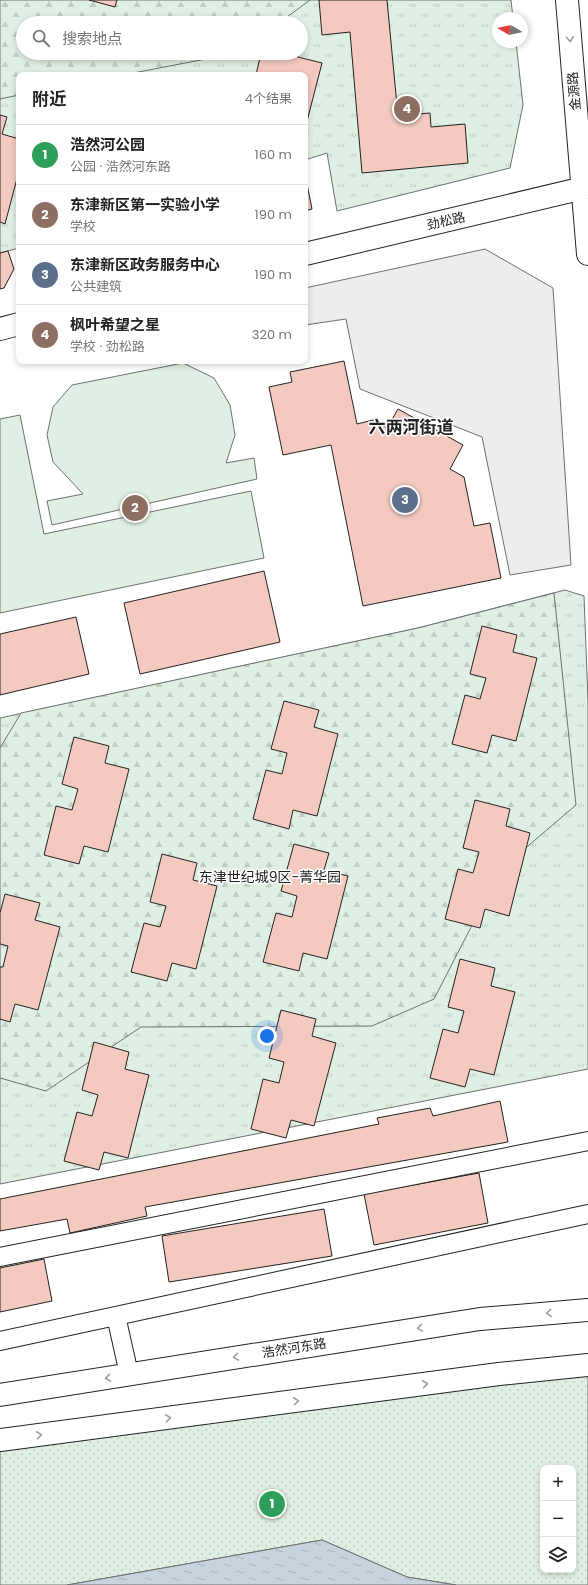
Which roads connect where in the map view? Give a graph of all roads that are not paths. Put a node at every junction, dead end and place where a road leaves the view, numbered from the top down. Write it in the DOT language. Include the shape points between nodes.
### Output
graph roads {
  1 [pos="566,0"];
  2 [pos="585,188"];
  3 [pos="308,253"];
  4 [pos="588,254"];
  5 [pos="16,325"];
  6 [pos="0,329"];
  7 [pos="588,1141"];
  8 [pos="588,1214"];
  9 [pos="0,1257"];
  10 [pos="588,1310"];
  11 [pos="116,1316"];
  12 [pos="0,1341"];
  13 [pos="588,1365"];
  14 [pos="129,1374"];
  15 [pos="0,1395"];
  16 [pos="0,1440"];
  1 -- 2 [label="main road, 金源路, one-way"];
  2 -- 3 [label="main road, 劲松路"];
  2 -- 4 [label="main road, 金源路"];
  5 -- 6 [label="main road"];
  7 -- 9 [label="street"];
  8 -- 11 [label="street"];
  10 -- 14 [label="main road, 浩然河东路, one-way" via="480,1319"];
  11 -- 12 [label="street"];
  11 -- 14 [label="street"];
  16 -- 13 [label="main road, one-way" via="499,1374"];
  14 -- 15 [label="main road, 浩然河东路, one-way"];
}
